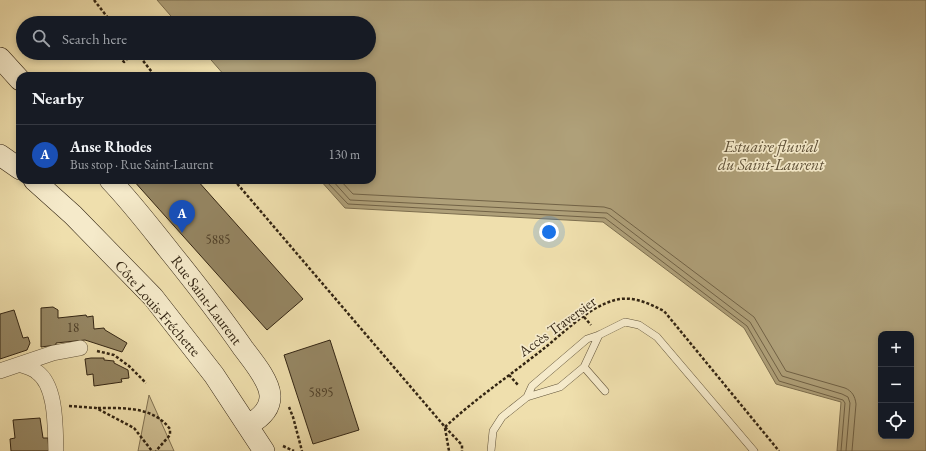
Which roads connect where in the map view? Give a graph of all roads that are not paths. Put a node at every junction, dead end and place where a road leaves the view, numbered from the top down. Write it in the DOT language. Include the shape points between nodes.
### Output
graph roads {
  1 [pos="0,58"];
  2 [pos="16,76"];
  3 [pos="0,155"];
  4 [pos="16,166"];
  5 [pos="38,184"];
  6 [pos="114,184"];
  7 [pos="599,335"];
  8 [pos="80,348"];
  9 [pos="20,364"];
  10 [pos="584,367"];
  11 [pos="0,371"];
  12 [pos="605,391"];
  13 [pos="527,397"];
  14 [pos="248,426"];
  15 [pos="56,451"];
  16 [pos="264,451"];
  17 [pos="491,451"];
  18 [pos="754,451"];
  1 -- 2 [label="main road"];
  3 -- 4 [label="main road"];
  5 -- 14 [label="main road, Côte Louis-Fréchette" via="78,220 153,297 214,375"];
  6 -- 14 [label="main road, Rue Saint-Laurent" via="218,312 268,386 270,395 267,409 260,418"];
  7 -- 10 [label="lane"];
  7 -- 13 [label="lane" via="587,339 532,386"];
  7 -- 18 [label="lane" via="625,322 638,325 657,337"];
  8 -- 9 [label="street" via="53,353"];
  9 -- 11 [label="street"];
  9 -- 15 [label="street" via="37,372 48,388 54,412"];
  10 -- 12 [label="lane"];
  10 -- 13 [label="lane" via="560,387"];
  13 -- 17 [label="lane" via="502,417 493,431"];
  14 -- 16 [label="main road, Côte Louis-Fréchette"];
}
